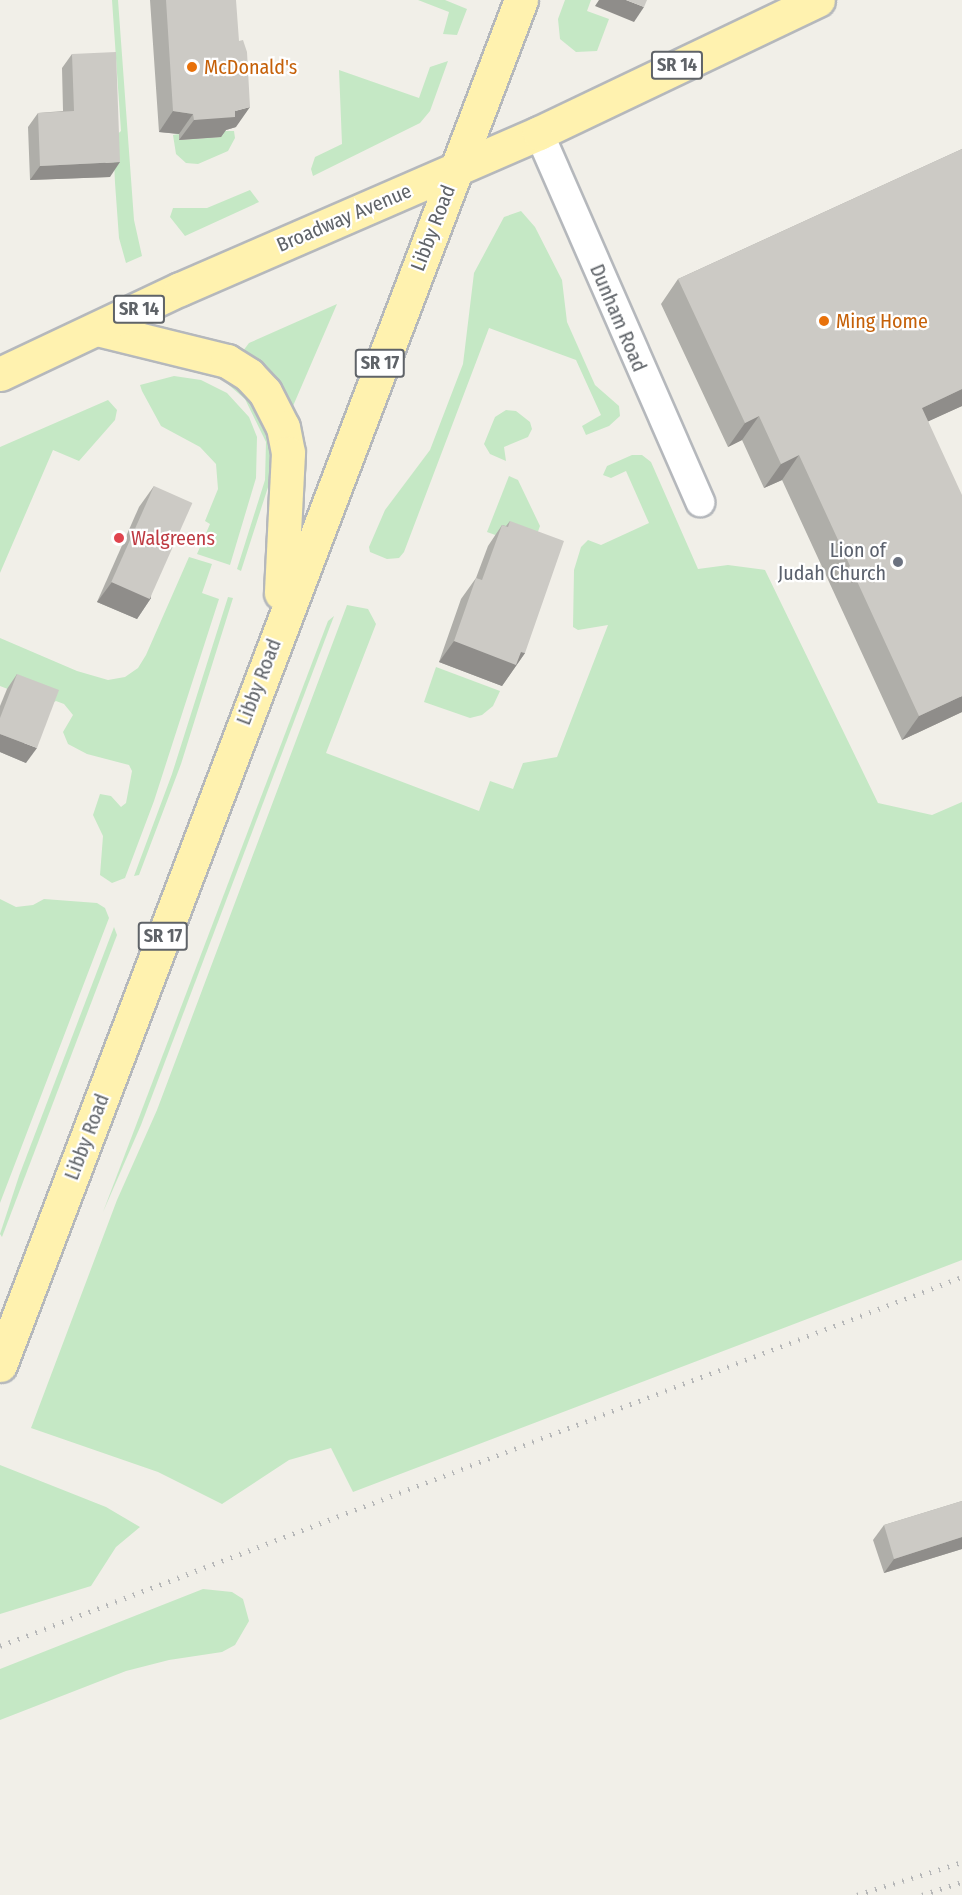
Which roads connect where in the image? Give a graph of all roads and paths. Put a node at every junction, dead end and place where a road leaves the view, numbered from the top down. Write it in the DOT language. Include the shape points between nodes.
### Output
graph roads {
  1 [pos="521,0"];
  2 [pos="818,0"];
  3 [pos="538,133"];
  4 [pos="456,170"];
  5 [pos="98,329"];
  6 [pos="0,374"];
  7 [pos="700,502"];
  8 [pos="278,633"];
  9 [pos="0,1365"];
  1 -- 4 [label="main road, Libby Road / SR 17"];
  2 -- 3 [label="main road, Broadway Avenue / SR 14"];
  3 -- 4 [label="main road, Broadway Avenue / SR 14"];
  3 -- 7 [label="street, Dunham Road"];
  4 -- 5 [label="main road, Broadway Avenue / SR 14" via="274,247"];
  4 -- 8 [label="main road, Libby Road / SR 17"];
  5 -- 6 [label="main road, Broadway Avenue / SR 14"];
  5 -- 8 [label="main road" via="227,361 249,375 272,403 288,453"];
  8 -- 9 [label="main road, Libby Road / SR 17"];
}
